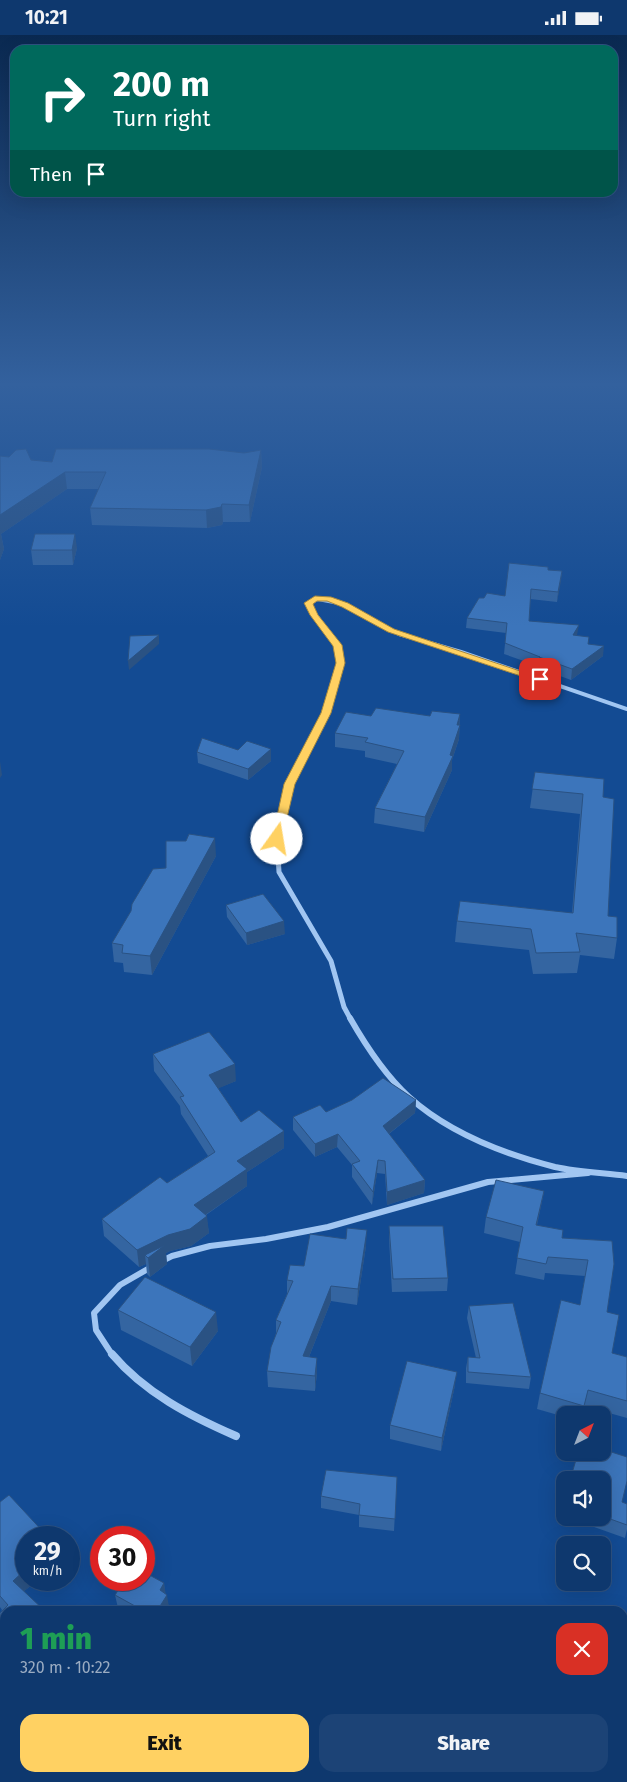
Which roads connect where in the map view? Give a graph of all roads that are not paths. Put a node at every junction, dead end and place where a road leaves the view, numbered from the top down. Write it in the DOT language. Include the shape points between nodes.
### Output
graph roads {
  1 [pos="627,709"];
  2 [pos="599,1172"];
  3 [pos="627,1176"];
  4 [pos="236,1436"];
  1 -- 2 [label="street" via="391,631 345,605 328,599 315,599 308,603 338,645 340,663 326,713 290,784 277,839 279,872 331,961 344,1007 368,1049 409,1097 449,1126 504,1152 557,1167"];
  2 -- 3 [label="street"];
  2 -- 4 [label="street" via="488,1182 328,1227 210,1246 172,1256 110,1292 94,1313 96,1331 111,1355 151,1391 202,1423"];
}
